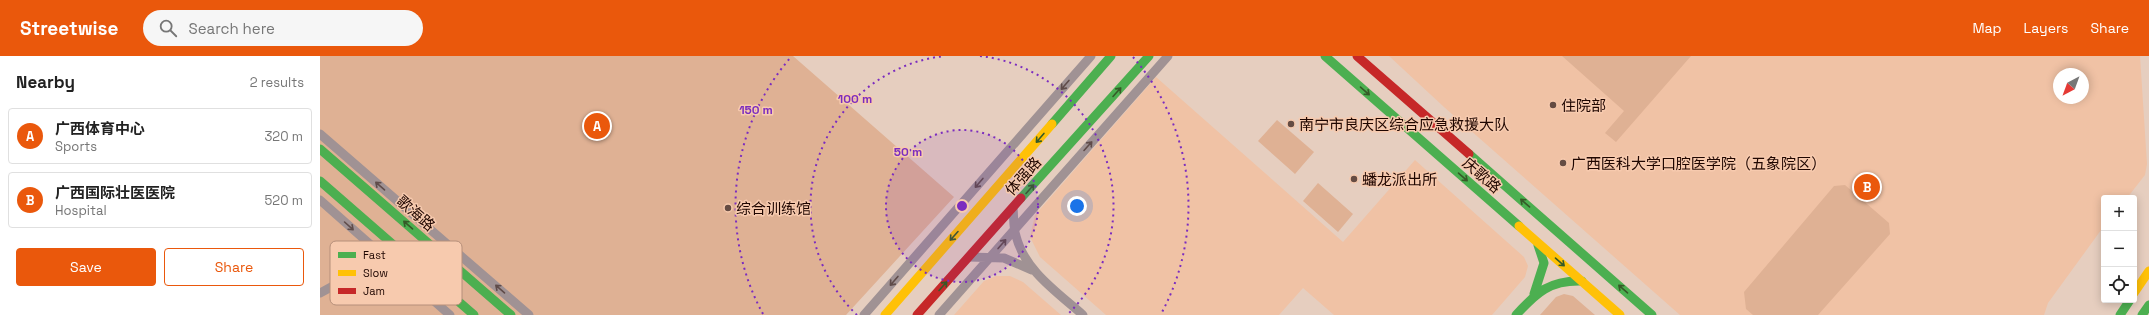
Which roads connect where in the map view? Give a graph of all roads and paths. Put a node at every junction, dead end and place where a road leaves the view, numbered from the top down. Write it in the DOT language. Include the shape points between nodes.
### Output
graph roads {
  1 [pos="1091,56"];
  2 [pos="1111,56"];
  3 [pos="1149,56"];
  4 [pos="1168,56"];
  5 [pos="1325,56"];
  6 [pos="1357,56"];
  7 [pos="1360,73"];
  8 [pos="320,134"];
  9 [pos="320,149"];
  10 [pos="320,181"];
  11 [pos="320,200"];
  12 [pos="1013,208"];
  13 [pos="1015,229"];
  14 [pos="1534,239"];
  15 [pos="366,241"];
  16 [pos="389,241"];
  17 [pos="426,241"];
  18 [pos="444,241"];
  19 [pos="462,257"];
  20 [pos="969,257"];
  21 [pos="990,257"];
  22 [pos="1032,270"];
  23 [pos="2149,270"];
  24 [pos="462,272"];
  25 [pos="1582,281"];
  26 [pos="330,288"];
  27 [pos="2137,288"];
  28 [pos="320,293"];
  29 [pos="1533,295"];
  30 [pos="2128,303"];
  31 [pos="439,305"];
  32 [pos="462,305"];
  33 [pos="2149,305"];
  34 [pos="450,315"];
  35 [pos="474,315"];
  36 [pos="511,315"];
  37 [pos="529,315"];
  38 [pos="864,315"];
  39 [pos="885,315"];
  40 [pos="918,315"];
  41 [pos="939,315"];
  42 [pos="1083,315"];
  43 [pos="1516,315"];
  44 [pos="1620,315"];
  45 [pos="1652,315"];
  46 [pos="2120,315"];
  47 [pos="2142,315"];
  1 -- 38 [label="street, one-way"];
  2 -- 39 [label="main road, 体强路, one-way"];
  12 -- 3 [label="main road, 体强路, one-way"];
  13 -- 4 [label="street, one-way"];
  5 -- 7 [label="main road, 庆歌路"];
  6 -- 7 [label="main road, 庆歌路"];
  7 -- 14 [label="main road, 庆歌路, one-way"];
  45 -- 7 [label="main road, 庆歌路, one-way"];
  18 -- 8 [label="street, one-way"];
  17 -- 9 [label="main road, 歌海路, one-way"];
  10 -- 16 [label="main road"];
  11 -- 15 [label="street, one-way"];
  12 -- 13 [label="street"];
  12 -- 20 [label="main road, 体强路"];
  21 -- 13 [label="street, one-way"];
  13 -- 22 [label="street" via="1021,251"];
  14 -- 25 [label="main road, 庆歌路, one-way"];
  14 -- 29 [label="main road" via="1542,252 1544,272"];
  37 -- 19 [label="street, one-way"];
  20 -- 21 [label="street"];
  40 -- 20 [label="main road, 体强路, one-way"];
  21 -- 22 [label="street" via="1004,258"];
  21 -- 41 [label="street"];
  22 -- 42 [label="street"];
  23 -- 27 [label="main road"];
  36 -- 24 [label="main road, 歌海路, one-way"];
  25 -- 29 [label="main road" via="1555,282"];
  25 -- 44 [label="main road, 庆歌路"];
  26 -- 28 [label="street"];
  29 -- 43 [label="main road"];
  30 -- 46 [label="main road"];
  31 -- 34 [label="street, one-way"];
  32 -- 35 [label="main road"];
  33 -- 47 [label="main road"];
}
